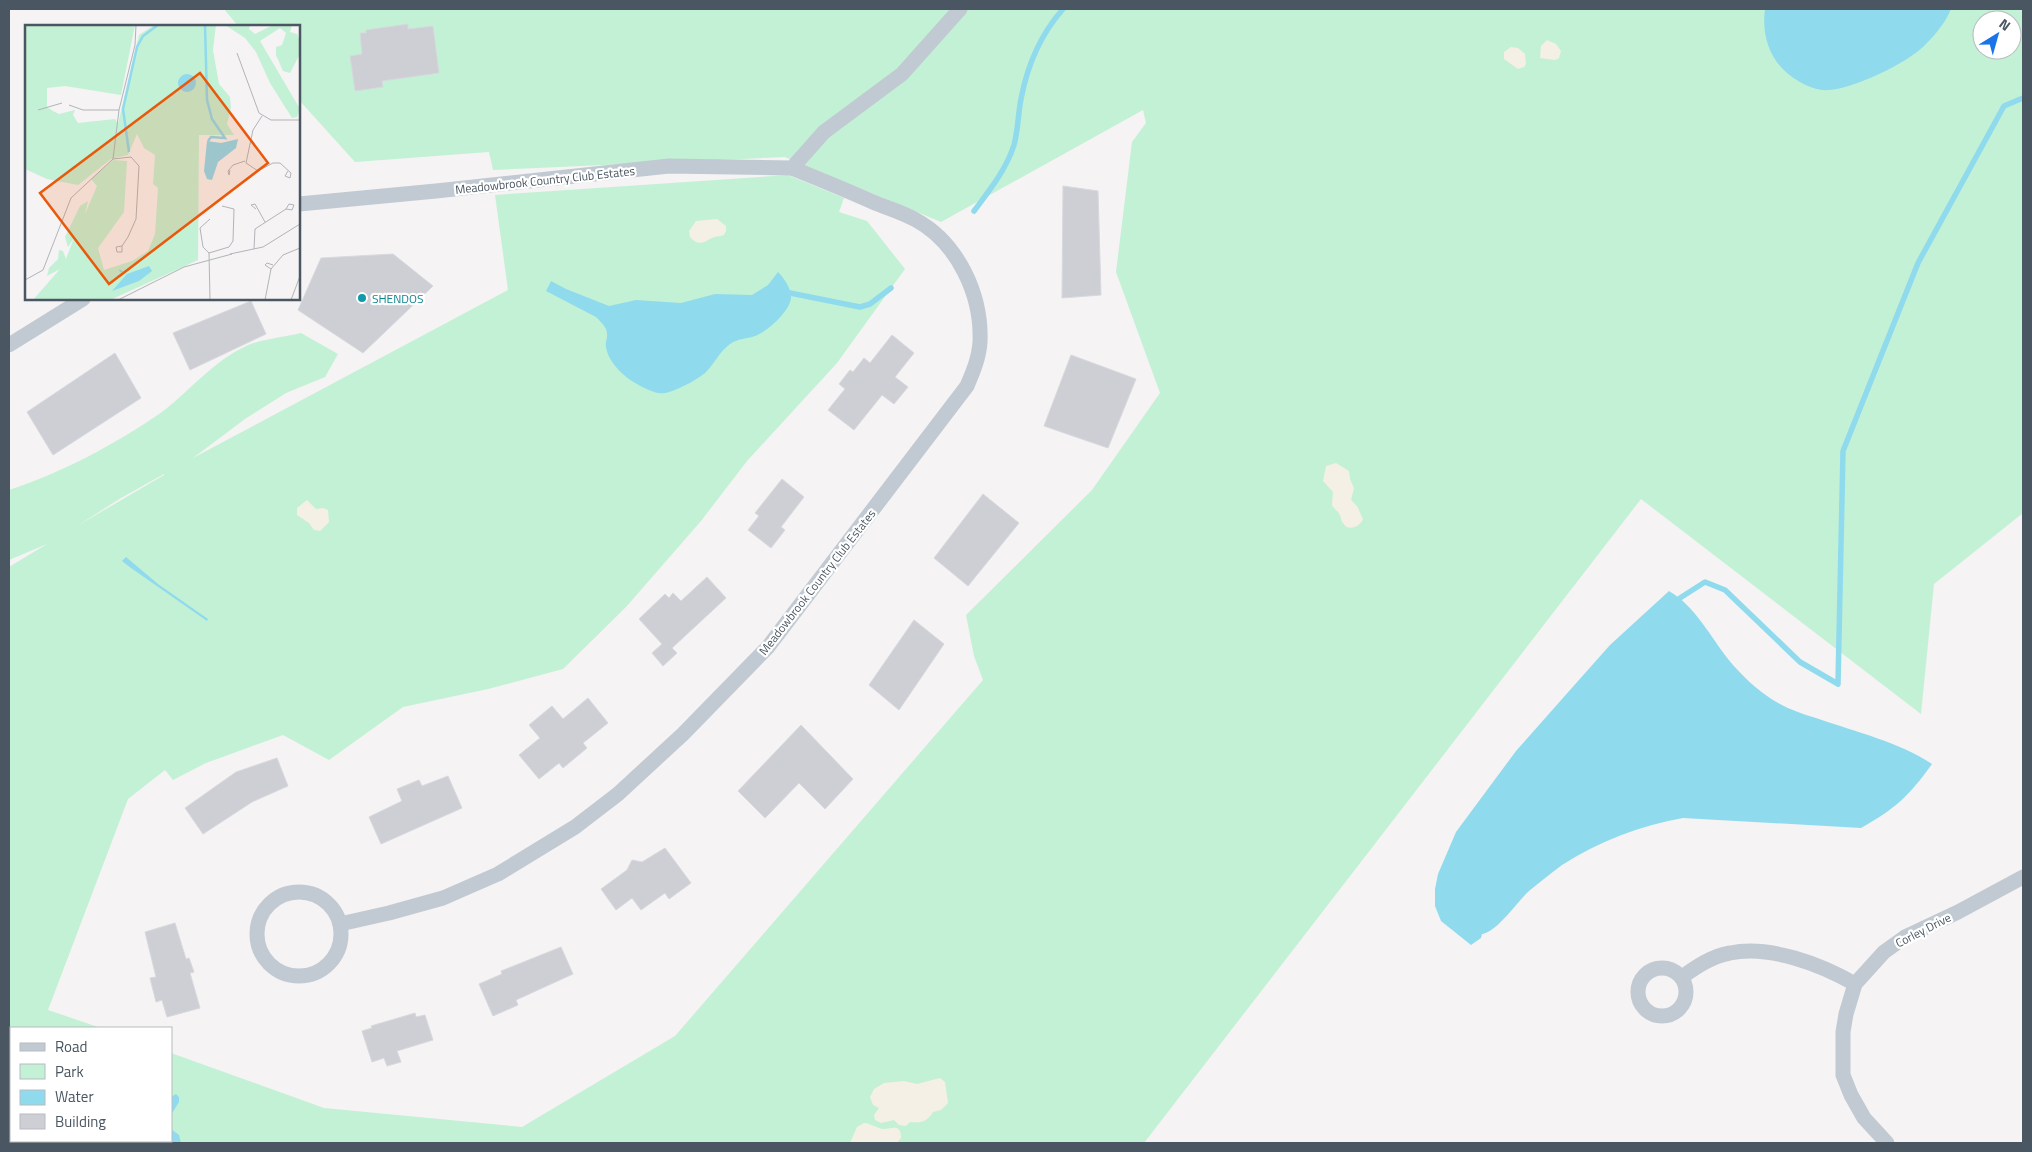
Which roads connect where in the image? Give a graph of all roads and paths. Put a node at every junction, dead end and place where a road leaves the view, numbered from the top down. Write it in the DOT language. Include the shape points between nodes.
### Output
graph roads {
  1 [pos="960,9"];
  2 [pos="792,168"];
  3 [pos="300,204"];
  4 [pos="81,300"];
  5 [pos="9,345"];
  6 [pos="2023,877"];
  7 [pos="340,924"];
  8 [pos="1682,977"];
  9 [pos="1855,984"];
  10 [pos="1887,1143"];
  1 -- 2 [label="street" via="902,74 824,132"];
  2 -- 3 [label="street, Meadowbrook Country Club Estates" via="669,166"];
  2 -- 7 [label="street, Meadowbrook Country Club Estates" via="914,219 939,238 954,256 967,275 980,316 979,350 967,386 768,648 618,794 576,827 498,874 443,898"];
  4 -- 5 [label="street"];
  6 -- 9 [label="street, Corley Drive" via="1905,937 1884,952"];
  7 -- 7 [label="street" via="335,912 316,896 298,892 280,896 262,913 257,925 260,951 279,971 292,976 312,974 330,963 338,951"];
  8 -- 9 [label="street" via="1704,962 1730,953 1764,952 1814,964"];
  9 -- 10 [label="street, Corley Drive" via="1846,1014 1843,1075 1864,1118"];
}
